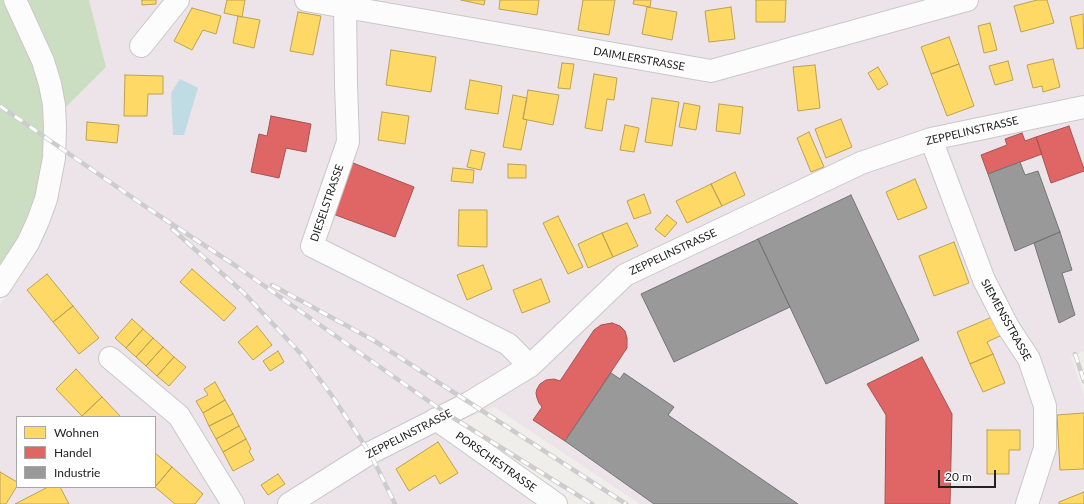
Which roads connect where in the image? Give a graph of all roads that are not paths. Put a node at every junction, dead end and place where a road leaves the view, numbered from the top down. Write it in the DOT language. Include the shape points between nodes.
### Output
graph roads {
  1 [pos="15,0"];
  2 [pos="178,0"];
  3 [pos="306,0"];
  4 [pos="967,0"];
  5 [pos="345,7"];
  6 [pos="141,46"];
  7 [pos="1084,107"];
  8 [pos="931,139"];
  9 [pos="0,286"];
  10 [pos="110,358"];
  11 [pos="530,366"];
  12 [pos="436,419"];
  13 [pos="233,504"];
  14 [pos="289,504"];
  15 [pos="556,504"];
  16 [pos="1027,504"];
  1 -- 9 [label="street" via="43,61 50,84 54,104 55,142 46,199 38,221 28,243"];
  2 -- 6 [label="street"];
  3 -- 5 [label="street, DAIMLERSTRASSE"];
  4 -- 5 [label="street, DAIMLERSTRASSE" via="711,71"];
  5 -- 11 [label="street, DIESELSTRASSE" via="348,142 312,246 508,344"];
  7 -- 8 [label="street, ZEPPELINSTRASSE"];
  8 -- 11 [label="street, ZEPPELINSTRASSE" via="860,163 625,275"];
  8 -- 16 [label="street, SIEMENSSTRASSE" via="984,280 1008,327 1029,359 1045,406 1045,448"];
  10 -- 13 [label="street" via="179,416"];
  11 -- 12 [label="street, ZEPPELINSTRASSE" via="469,403"];
  12 -- 14 [label="street, ZEPPELINSTRASSE" via="370,453"];
  12 -- 15 [label="street, PORSCHESTRASSE"];
}
